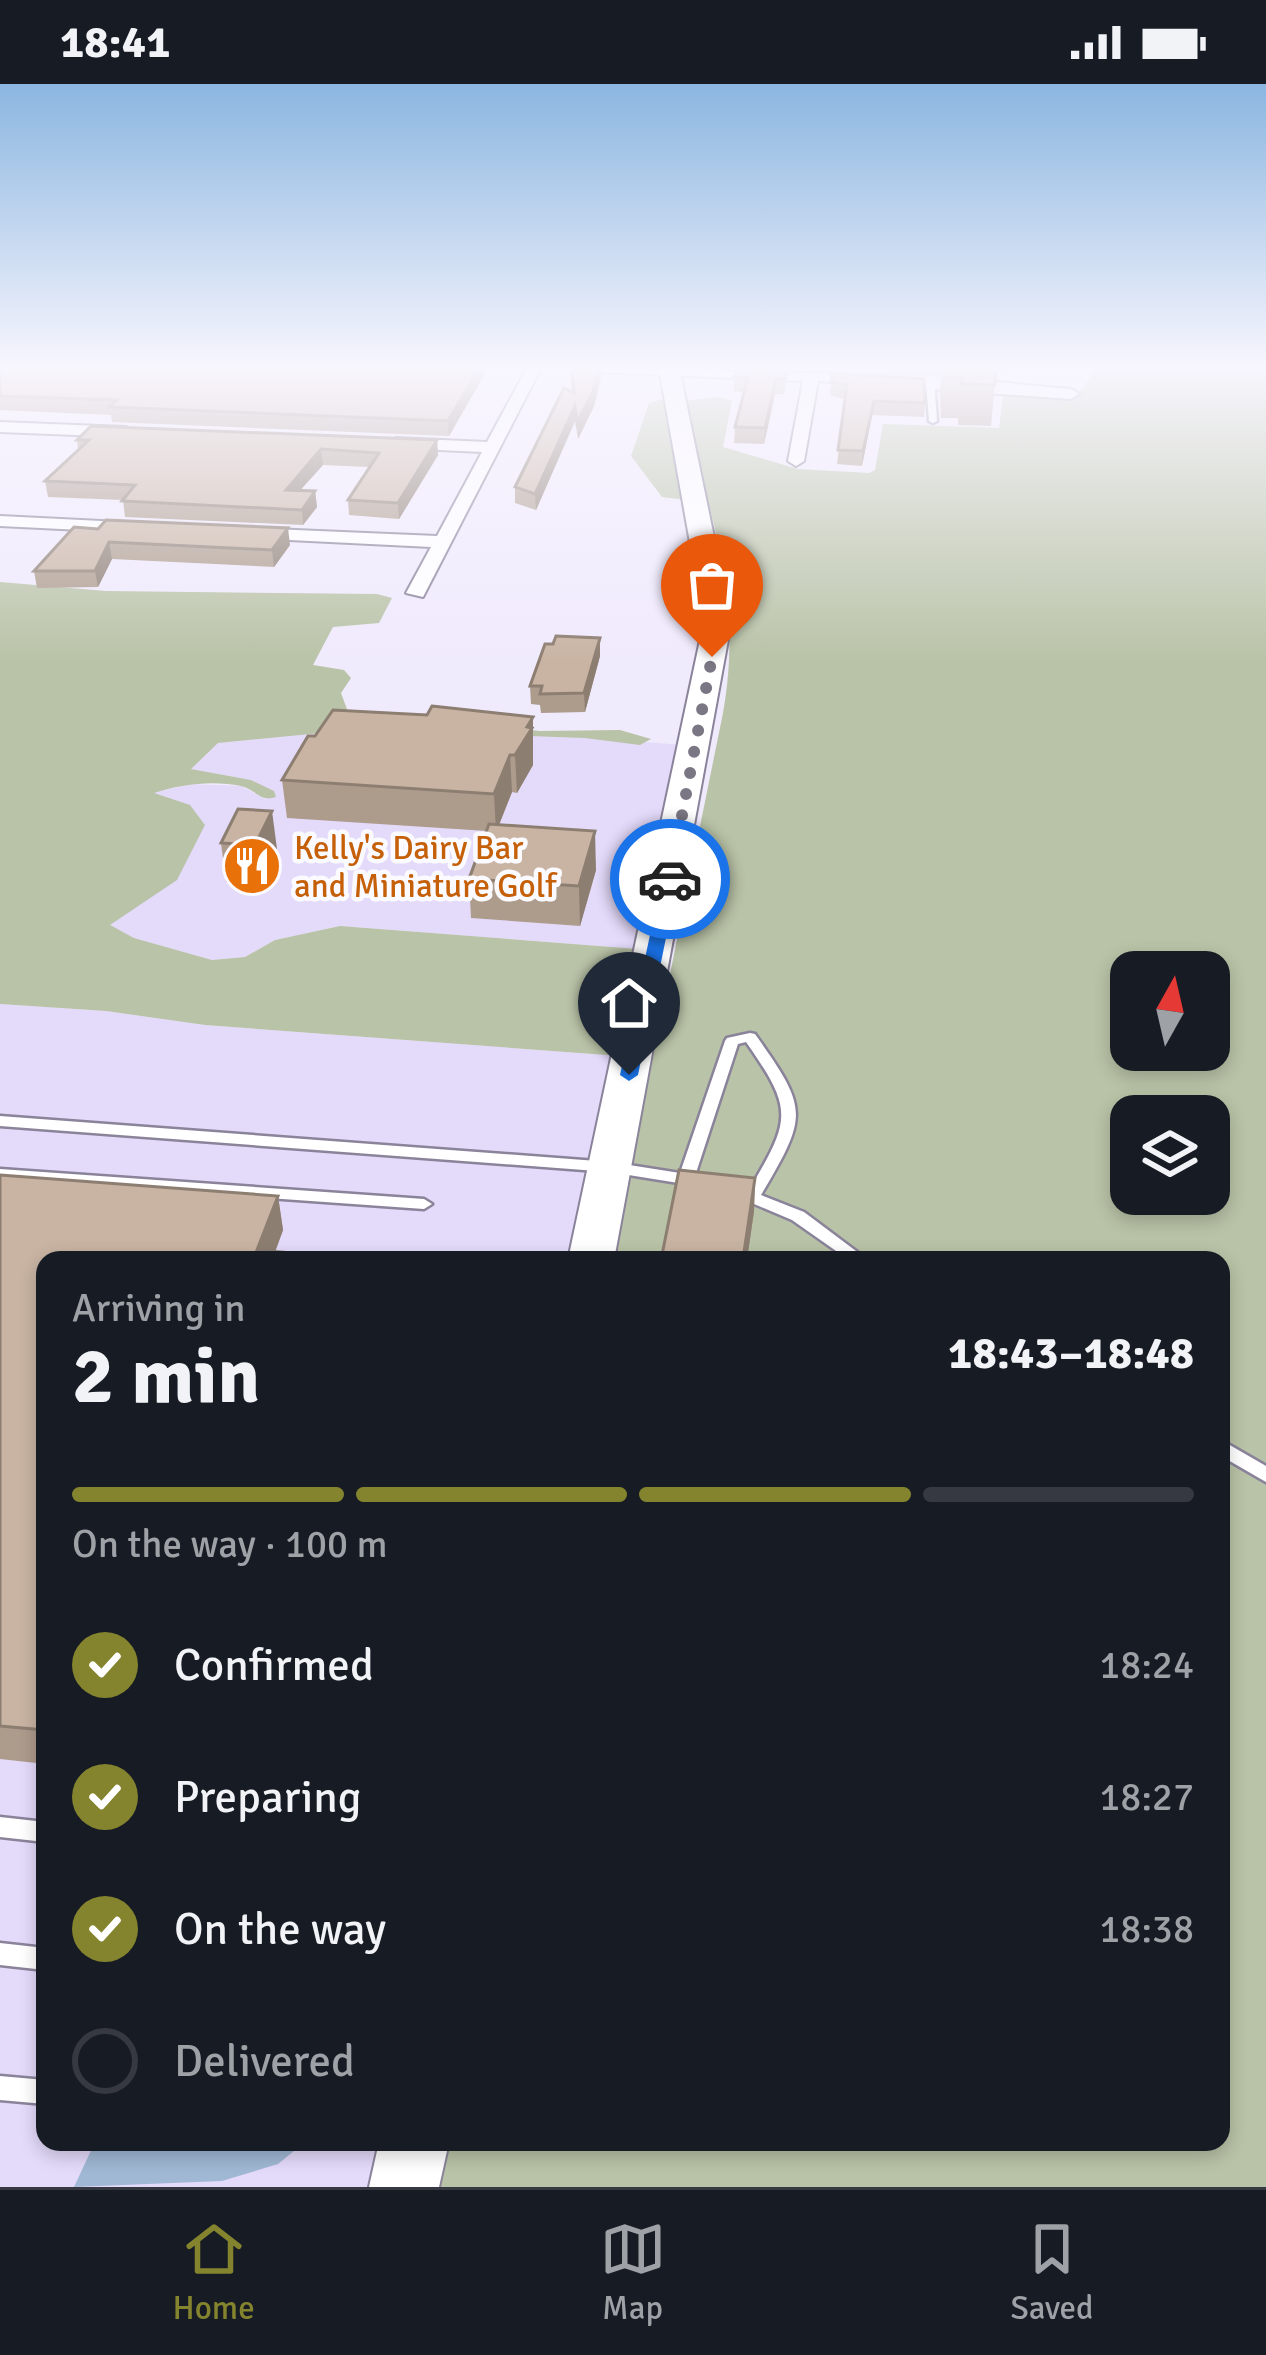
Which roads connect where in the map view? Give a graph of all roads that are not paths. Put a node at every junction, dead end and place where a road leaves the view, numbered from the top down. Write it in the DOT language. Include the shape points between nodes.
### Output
graph roads {
  1 [pos="482,466"];
  2 [pos="683,466"];
  3 [pos="0,521"];
  4 [pos="163,529"];
  5 [pos="232,532"];
  6 [pos="442,542"];
  7 [pos="416,593"];
  8 [pos="0,1121"];
  9 [pos="610,1167"];
  10 [pos="0,1174"];
  11 [pos="687,1177"];
  12 [pos="754,1194"];
  13 [pos="424,1204"];
  14 [pos="593,1251"];
  15 [pos="849,1251"];
  16 [pos="1230,1453"];
  17 [pos="1266,1475"];
  18 [pos="0,1827"];
  19 [pos="36,1831"];
  20 [pos="0,1954"];
  21 [pos="36,1958"];
  22 [pos="0,2088"];
  23 [pos="36,2091"];
  24 [pos="412,2151"];
  25 [pos="404,2187"];
  1 -- 6 [label="street"];
  2 -- 9 [label="street" via="714,640"];
  3 -- 4 [label="street"];
  5 -- 6 [label="street"];
  6 -- 7 [label="street"];
  8 -- 9 [label="lane"];
  9 -- 11 [label="lane"];
  9 -- 14 [label="street"];
  10 -- 13 [label="lane"];
  11 -- 12 [label="lane"];
  11 -- 12 [label="lane" via="732,1041 750,1036 789,1097 790,1114"];
  12 -- 15 [label="lane"];
  16 -- 17 [label="lane"];
  18 -- 19 [label="lane"];
  20 -- 21 [label="lane"];
  22 -- 23 [label="lane"];
  24 -- 25 [label="street"];
}
